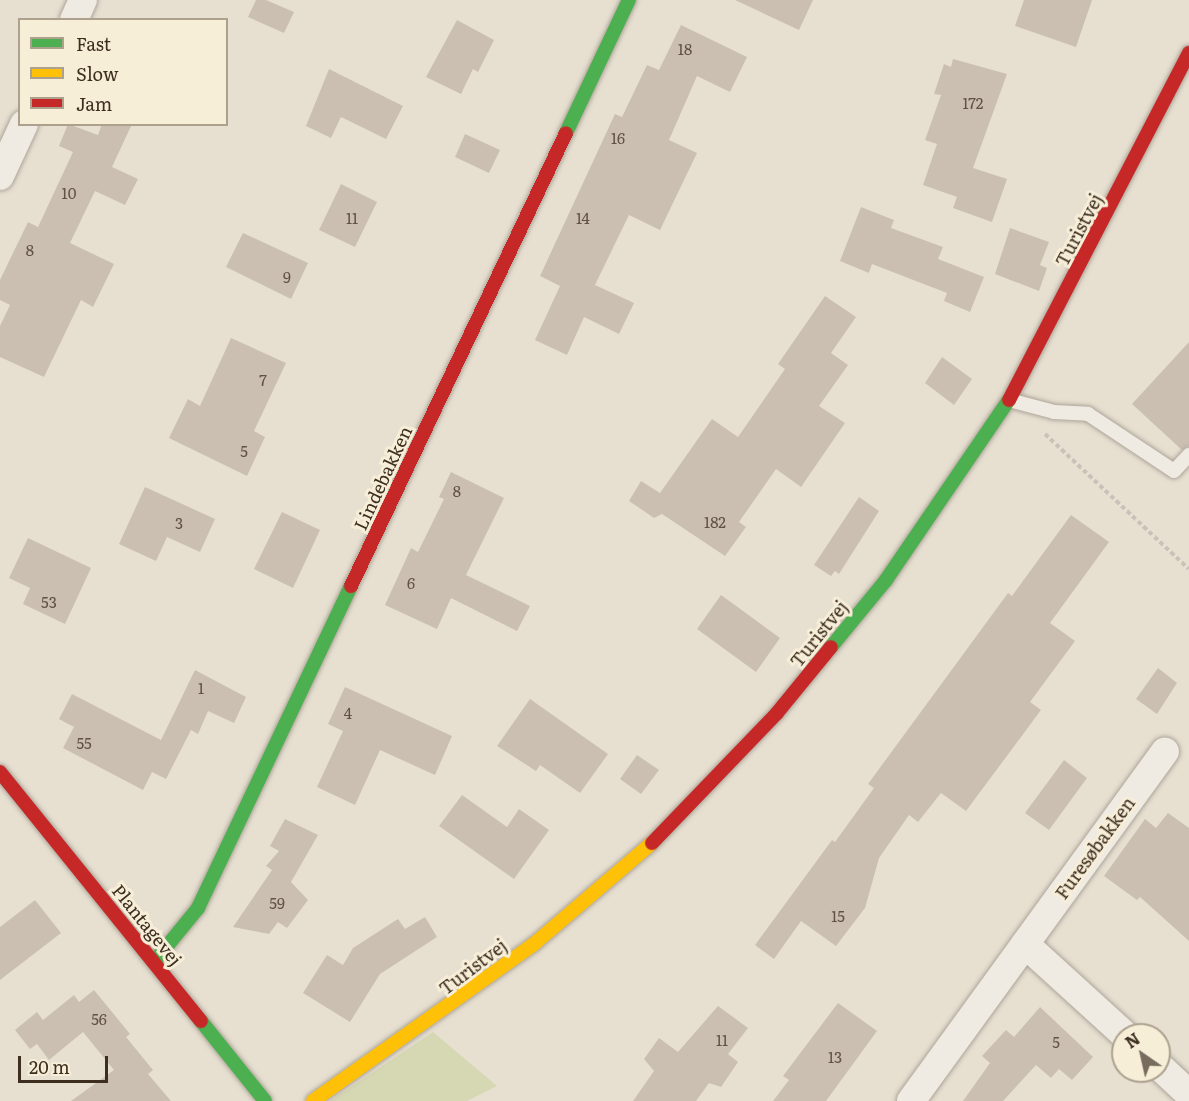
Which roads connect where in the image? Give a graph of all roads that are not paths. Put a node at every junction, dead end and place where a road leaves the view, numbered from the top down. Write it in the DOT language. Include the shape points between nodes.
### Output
graph roads {
  1 [pos="83,0"];
  2 [pos="629,0"];
  3 [pos="75,18"];
  4 [pos="1189,52"];
  5 [pos="23,126"];
  6 [pos="0,176"];
  7 [pos="1009,400"];
  8 [pos="1189,455"];
  9 [pos="1165,752"];
  10 [pos="0,772"];
  11 [pos="1025,944"];
  12 [pos="154,962"];
  13 [pos="1112,1023"];
  14 [pos="1171,1077"];
  15 [pos="1189,1094"];
  16 [pos="265,1101"];
  17 [pos="313,1101"];
  18 [pos="911,1101"];
  1 -- 3 [label="street"];
  2 -- 12 [label="street, Lindebakken" via="198,908"];
  4 -- 7 [label="street, Turistvej"];
  5 -- 6 [label="street"];
  7 -- 8 [label="lane" via="1054,412 1088,414 1174,471"];
  7 -- 17 [label="street, Turistvej" via="886,580 777,713 656,840 534,945"];
  9 -- 11 [label="street, Furesøbakken"];
  10 -- 12 [label="street, Plantagevej"];
  11 -- 13 [label="street"];
  11 -- 18 [label="street, Furesøbakken"];
  12 -- 16 [label="street, Plantagevej"];
  14 -- 15 [label="street"];
}
